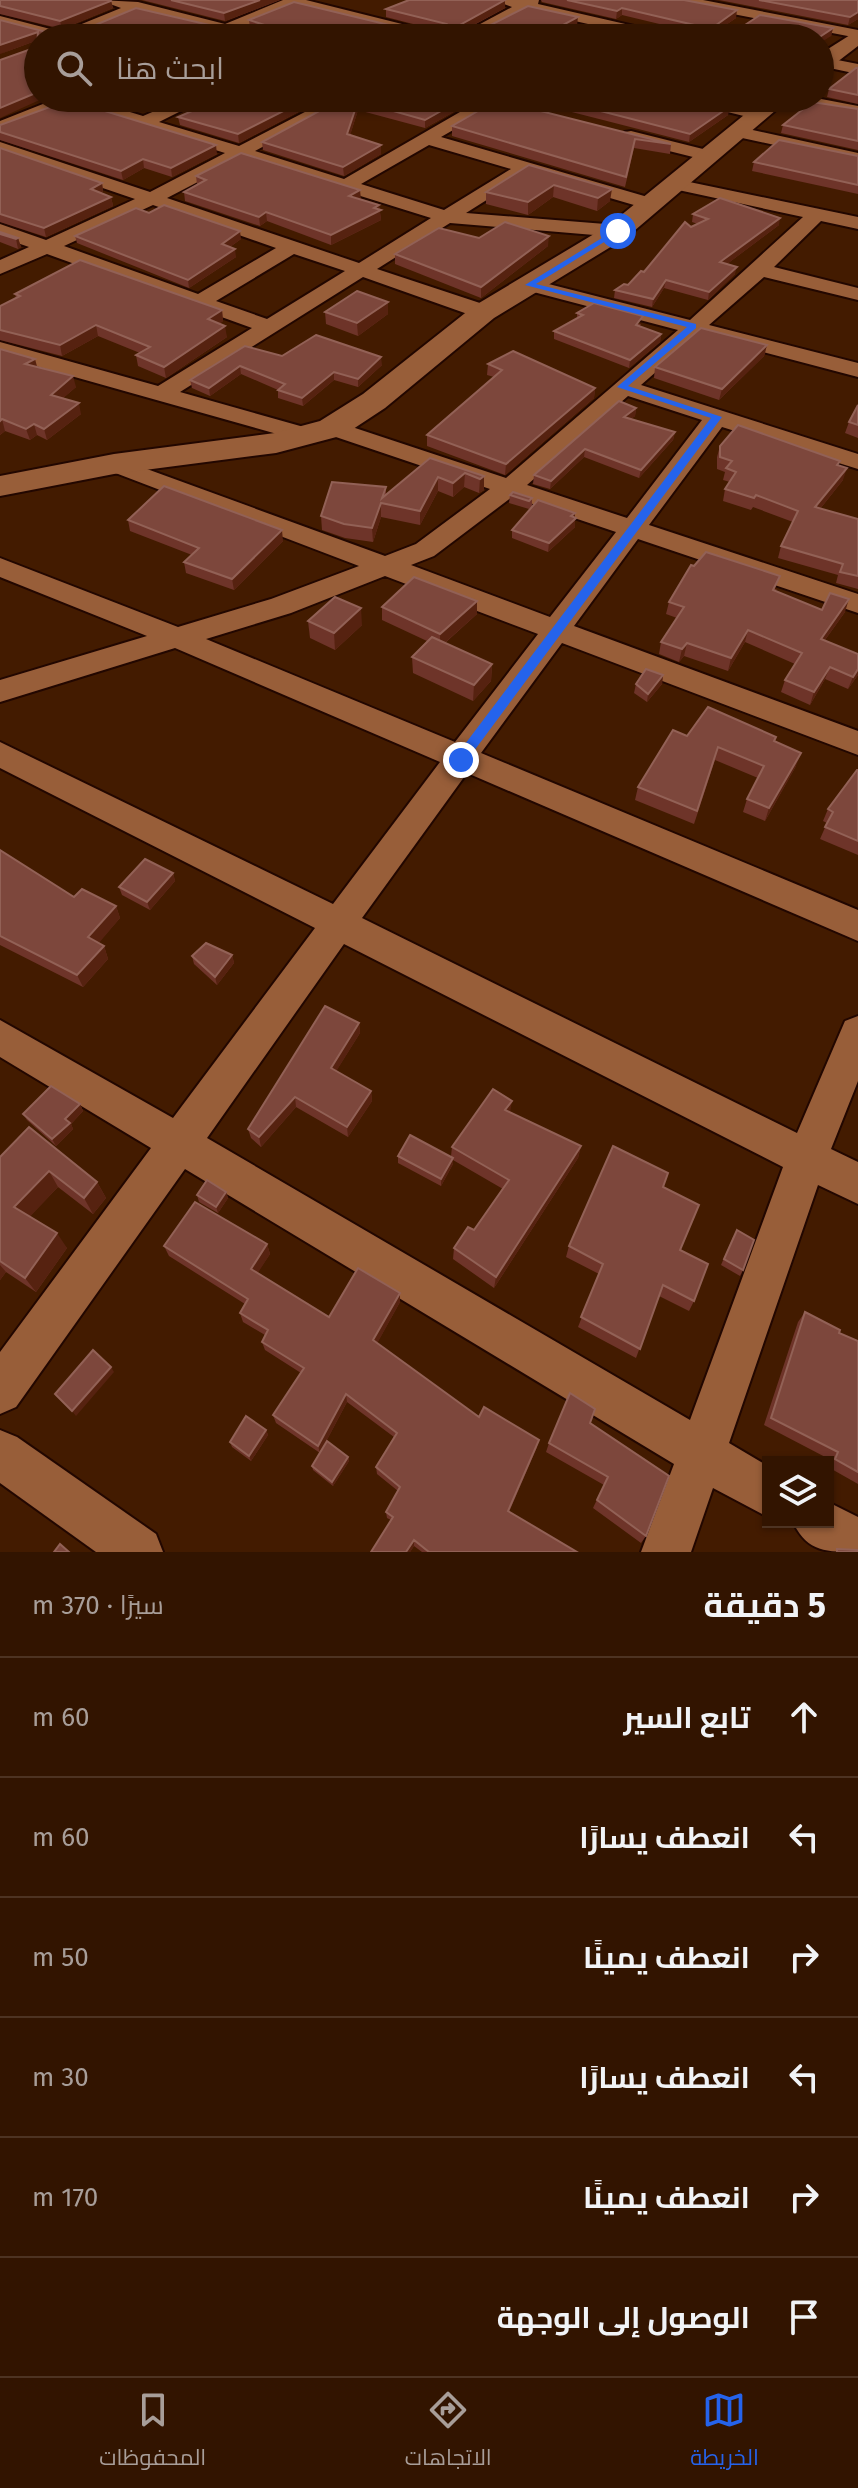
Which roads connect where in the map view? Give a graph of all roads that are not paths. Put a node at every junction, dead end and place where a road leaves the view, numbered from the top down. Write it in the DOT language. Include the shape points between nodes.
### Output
graph roads {
  1 [pos="106,0"];
  2 [pos="156,0"];
  3 [pos="294,0"];
  4 [pos="500,0"];
  5 [pos="681,0"];
  6 [pos="531,3"];
  7 [pos="135,8"];
  8 [pos="755,15"];
  9 [pos="0,20"];
  10 [pos="97,24"];
  11 [pos="205,24"];
  12 [pos="239,24"];
  13 [pos="387,24"];
  14 [pos="489,24"];
  15 [pos="607,24"];
  16 [pos="741,24"];
  17 [pos="801,24"];
  18 [pos="24,27"];
  19 [pos="834,30"];
  20 [pos="858,35"];
  21 [pos="834,53"];
  22 [pos="834,65"];
  23 [pos="858,69"];
  24 [pos="834,106"];
  25 [pos="858,111"];
  26 [pos="37,112"];
  27 [pos="114,112"];
  28 [pos="167,112"];
  29 [pos="318,112"];
  30 [pos="470,112"];
  31 [pos="540,112"];
  32 [pos="759,115"];
  33 [pos="555,116"];
  34 [pos="144,122"];
  35 [pos="0,127"];
  36 [pos="617,132"];
  37 [pos="425,138"];
  38 [pos="0,147"];
  39 [pos="240,153"];
  40 [pos="709,156"];
  41 [pos="858,158"];
  42 [pos="525,168"];
  43 [pos="675,184"];
  44 [pos="345,186"];
  45 [pos="151,199"];
  46 [pos="651,204"];
  47 [pos="817,214"];
  48 [pos="446,217"];
  49 [pos="858,223"];
  50 [pos="0,230"];
  51 [pos="618,231"];
  52 [pos="48,247"];
  53 [pos="290,248"];
  54 [pos="0,268"];
  55 [pos="760,270"];
  56 [pos="359,272"];
  57 [pos="529,285"];
  58 [pos="858,294"];
  59 [pos="200,302"];
  60 [pos="484,312"];
  61 [pos="693,326"];
  62 [pos="268,327"];
  63 [pos="0,349"];
  64 [pos="858,370"];
  65 [pos="622,387"];
  66 [pos="161,394"];
  67 [pos="717,417"];
  68 [pos="320,432"];
  69 [pos="858,462"];
  70 [pos="114,464"];
  71 [pos="6,481"];
  72 [pos="511,486"];
  73 [pos="631,529"];
  74 [pos="388,565"];
  75 [pos="0,567"];
  76 [pos="858,604"];
  77 [pos="557,629"];
  78 [pos="176,637"];
  79 [pos="0,691"];
  80 [pos="858,743"];
  81 [pos="0,754"];
  82 [pos="461,760"];
  83 [pos="341,922"];
  84 [pos="858,926"];
  85 [pos="858,1033"];
  86 [pos="0,1037"];
  87 [pos="177,1144"];
  88 [pos="806,1160"];
  89 [pos="858,1184"];
  90 [pos="0,1391"];
  91 [pos="0,1454"];
  92 [pos="703,1454"];
  93 [pos="762,1489"];
  94 [pos="828,1528"];
  95 [pos="858,1545"];
  96 [pos="138,1552"];
  97 [pos="666,1552"];
  1 -- 7 [label="street"];
  2 -- 7 [label="street"];
  3 -- 12 [label="street"];
  3 -- 13 [label="street"];
  4 -- 6 [label="street"];
  5 -- 8 [label="street"];
  6 -- 14 [label="street"];
  6 -- 15 [label="street"];
  7 -- 10 [label="street"];
  7 -- 11 [label="street"];
  8 -- 16 [label="street"];
  8 -- 17 [label="street"];
  9 -- 18 [label="street"];
  19 -- 20 [label="street"];
  20 -- 21 [label="street"];
  22 -- 23 [label="street"];
  24 -- 25 [label="street"];
  26 -- 35 [label="street"];
  27 -- 34 [label="street"];
  28 -- 34 [label="street"];
  29 -- 39 [label="street"];
  30 -- 37 [label="street"];
  31 -- 33 [label="street"];
  32 -- 40 [label="street"];
  32 -- 41 [label="street"];
  34 -- 39 [label="street"];
  36 -- 40 [label="street"];
  37 -- 42 [label="street"];
  37 -- 44 [label="street"];
  38 -- 45 [label="street"];
  39 -- 44 [label="street"];
  39 -- 45 [label="street"];
  40 -- 43 [label="street"];
  42 -- 46 [label="street"];
  42 -- 48 [label="street"];
  43 -- 46 [label="street"];
  43 -- 47 [label="street"];
  44 -- 48 [label="street"];
  45 -- 52 [label="street"];
  45 -- 53 [label="street"];
  46 -- 51 [label="street"];
  47 -- 49 [label="street"];
  47 -- 55 [label="street"];
  48 -- 51 [label="street"];
  48 -- 56 [label="street"];
  50 -- 52 [label="street"];
  51 -- 57 [label="street"];
  52 -- 54 [label="street"];
  52 -- 59 [label="street"];
  53 -- 56 [label="street"];
  53 -- 59 [label="street"];
  55 -- 58 [label="street"];
  55 -- 61 [label="street"];
  56 -- 60 [label="street"];
  56 -- 62 [label="street"];
  57 -- 60 [label="street"];
  57 -- 61 [label="street"];
  59 -- 62 [label="street"];
  60 -- 68 [label="street" via="374,401"];
  61 -- 64 [label="street"];
  61 -- 65 [label="street"];
  62 -- 66 [label="street"];
  63 -- 66 [label="street"];
  65 -- 67 [label="street"];
  65 -- 72 [label="street"];
  66 -- 68 [label="street"];
  67 -- 69 [label="street"];
  67 -- 73 [label="street"];
  68 -- 70 [label="street" via="276,443"];
  68 -- 72 [label="street"];
  70 -- 71 [label="street"];
  70 -- 74 [label="street"];
  72 -- 73 [label="street"];
  72 -- 74 [label="street" via="425,550"];
  73 -- 76 [label="street"];
  73 -- 77 [label="street"];
  74 -- 77 [label="street"];
  74 -- 78 [label="street" via="281,606"];
  75 -- 78 [label="street"];
  77 -- 80 [label="street"];
  77 -- 82 [label="street"];
  78 -- 79 [label="street"];
  78 -- 82 [label="street"];
  81 -- 83 [label="street"];
  82 -- 83 [label="street"];
  82 -- 84 [label="street"];
  83 -- 87 [label="street"];
  83 -- 88 [label="street"];
  85 -- 88 [label="street"];
  86 -- 87 [label="street"];
  87 -- 90 [label="street"];
  87 -- 92 [label="street"];
  88 -- 89 [label="street"];
  88 -- 92 [label="street"];
  91 -- 96 [label="street"];
  92 -- 93 [label="street"];
  92 -- 97 [label="street"];
  94 -- 95 [label="street"];
}
